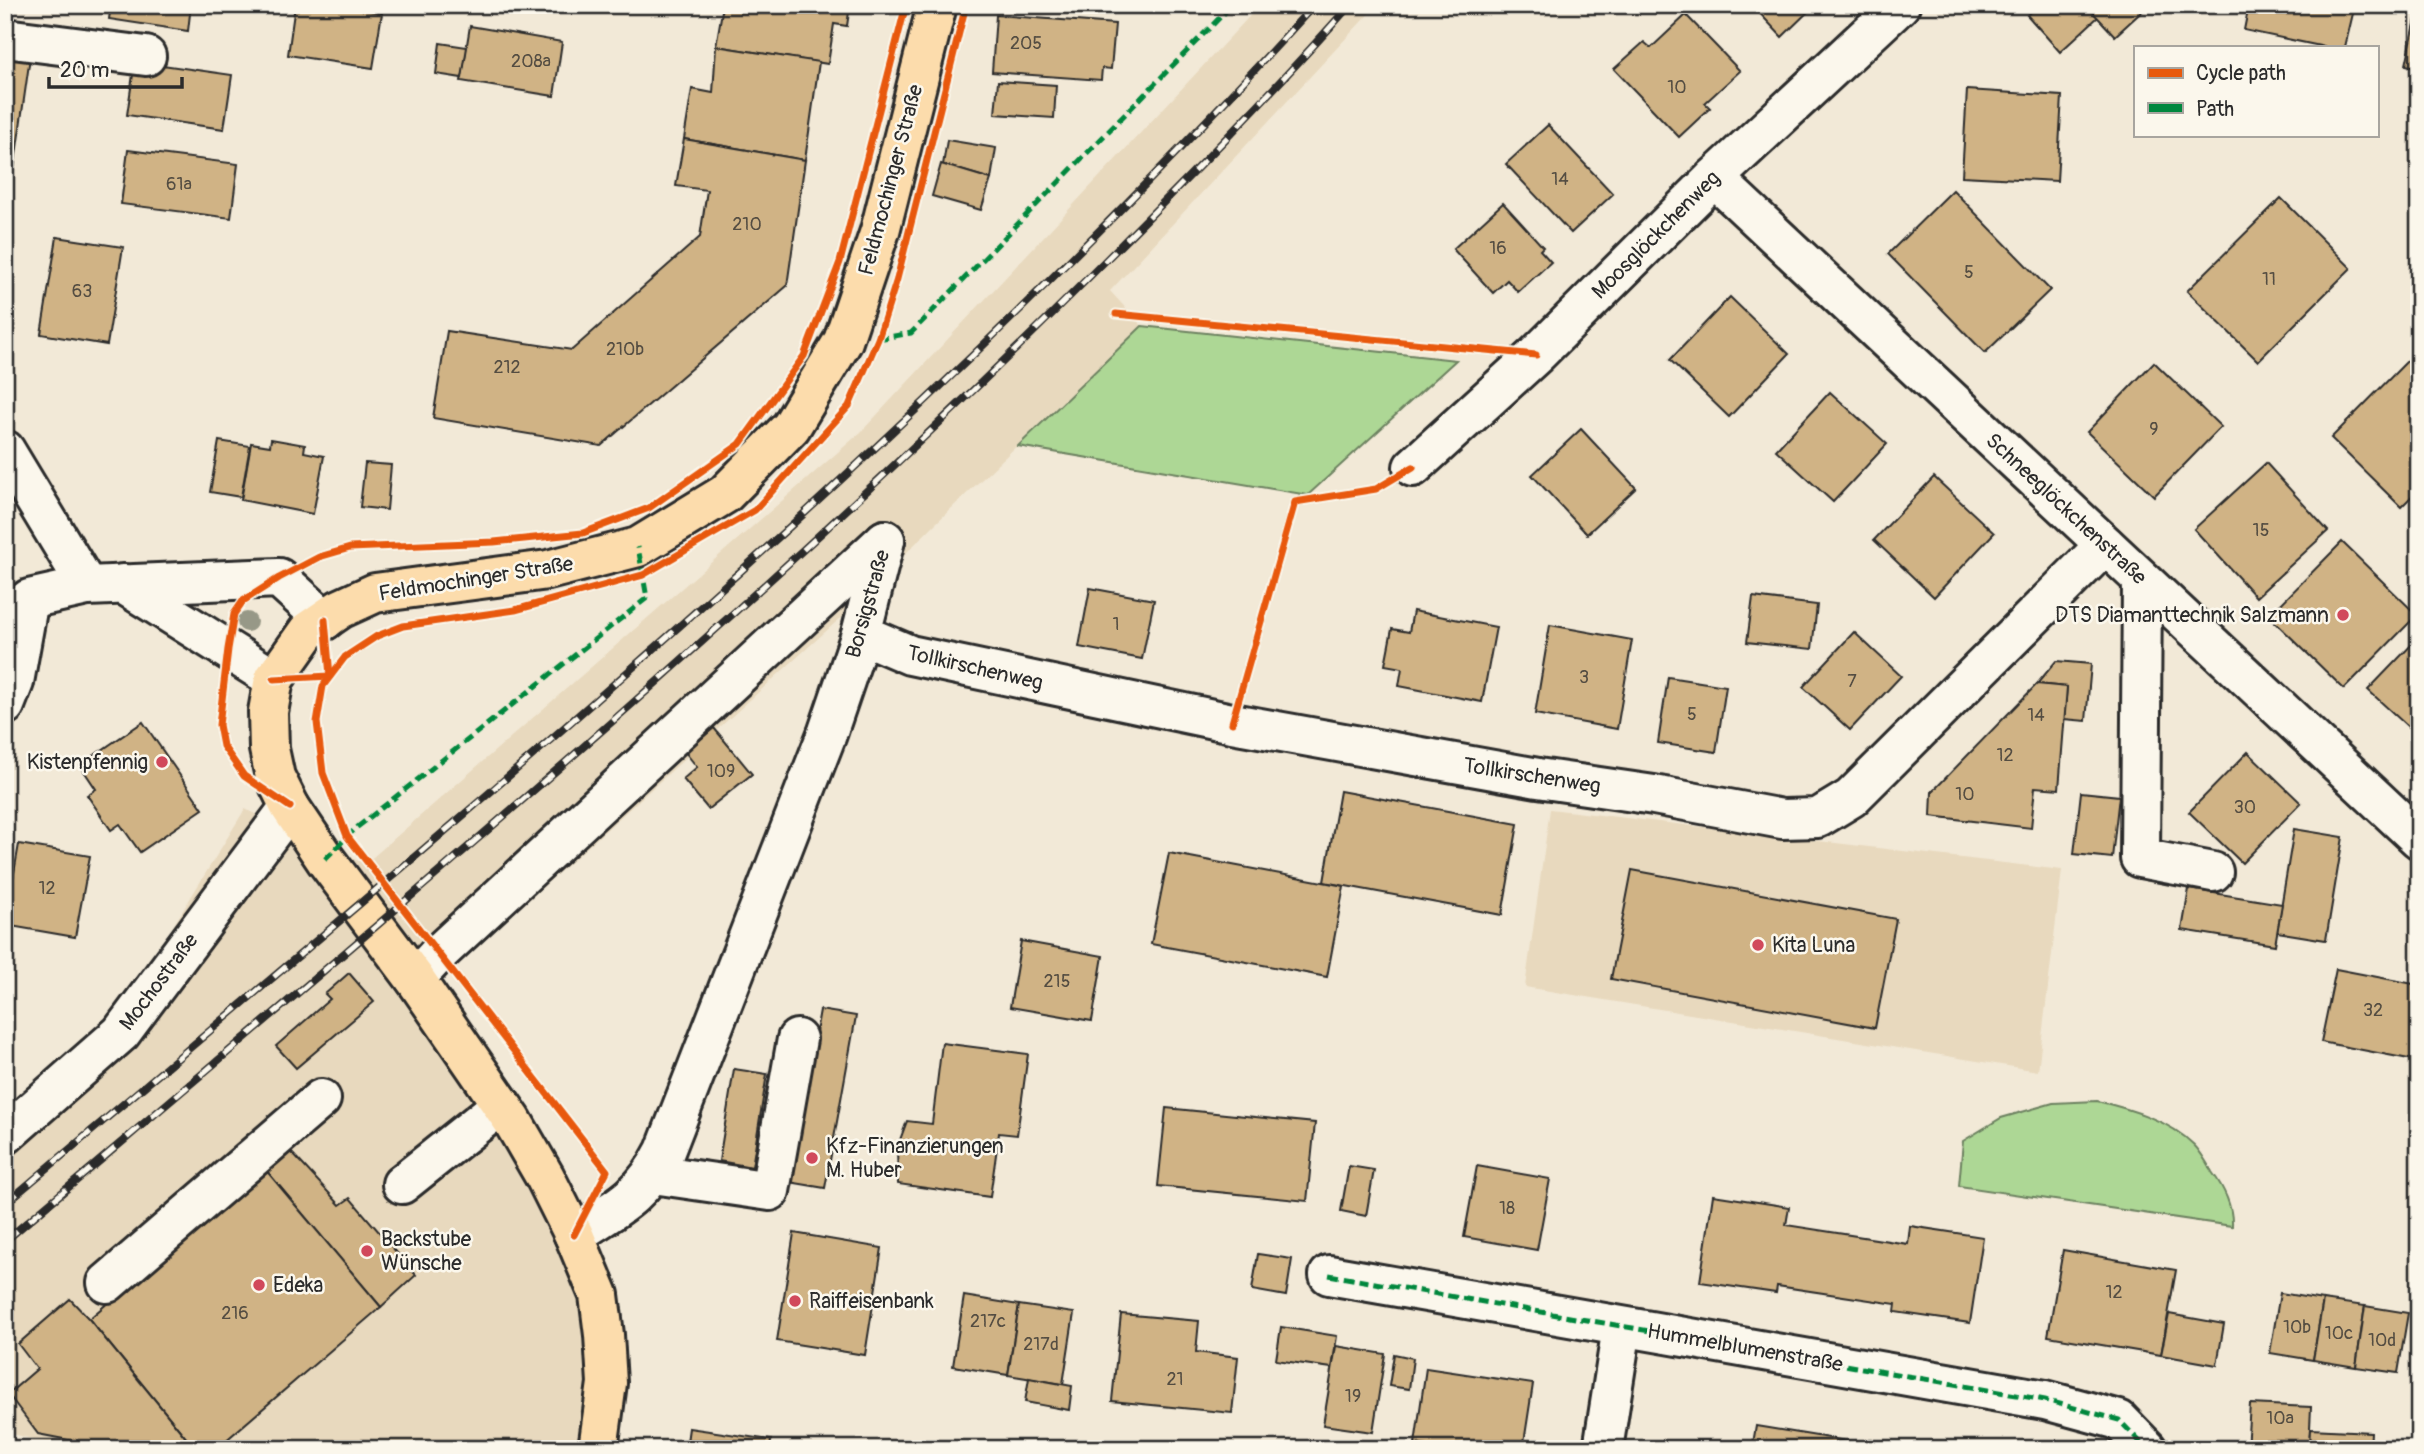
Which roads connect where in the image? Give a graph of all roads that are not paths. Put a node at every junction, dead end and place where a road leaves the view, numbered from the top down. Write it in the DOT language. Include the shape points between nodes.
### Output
graph roads {
  1 [pos="937,5"];
  2 [pos="1900,5"];
  3 [pos="5,38"];
  4 [pos="146,56"];
  5 [pos="1714,178"];
  6 [pos="5,450"];
  7 [pos="1413,467"];
  8 [pos="2105,545"];
  9 [pos="2142,581"];
  10 [pos="105,585"];
  11 [pos="17,597"];
  12 [pos="324,620"];
  13 [pos="861,634"];
  14 [pos="274,679"];
  15 [pos="5,705"];
  16 [pos="290,807"];
  17 [pos="2419,839"];
  18 [pos="2213,872"];
  19 [pos="415,979"];
  20 [pos="797,1039"];
  21 [pos="321,1099"];
  22 [pos="501,1105"];
  23 [pos="5,1135"];
  24 [pos="653,1174"];
  25 [pos="402,1184"];
  26 [pos="574,1235"];
  27 [pos="1329,1275"];
  28 [pos="107,1283"];
  29 [pos="1622,1327"];
  30 [pos="598,1449"];
  31 [pos="1604,1449"];
  32 [pos="2147,1449"];
  1 -- 12 [label="main road, Feldmochinger Straße" via="880,231 843,341 791,427 735,485 638,547 548,570 375,593"];
  2 -- 5 [label="street, Moosglöckchenweg"];
  3 -- 4 [label="street"];
  5 -- 7 [label="street, Moosglöckchenweg" via="1536,355"];
  5 -- 8 [label="street, Schneeglöckchenstraße"];
  6 -- 10 [label="street"];
  8 -- 9 [label="street, Schneeglöckchenstraße"];
  8 -- 13 [label="street, Tollkirschenweg" via="1851,798 1818,818 1782,819 1207,718 909,655"];
  9 -- 17 [label="street, Schneeglöckchenstraße"];
  9 -- 18 [label="street" via="2140,858"];
  10 -- 11 [label="street"];
  10 -- 12 [label="street" via="279,578"];
  10 -- 14 [label="street"];
  11 -- 15 [label="street" via="14,682"];
  12 -- 14 [label="main road, Feldmochinger Straße" via="308,631"];
  13 -- 19 [label="street, Borsigstraße" via="886,540"];
  13 -- 24 [label="street, Borsigstraße" via="783,852"];
  14 -- 16 [label="main road, Feldmochinger Straße" via="268,712 269,749 275,777"];
  16 -- 19 [label="main road, Feldmochinger Straße"];
  16 -- 23 [label="street, Mochostraße" via="121,1033"];
  19 -- 22 [label="main road, Feldmochinger Straße"];
  20 -- 24 [label="street" via="770,1191"];
  21 -- 28 [label="street"];
  22 -- 25 [label="street"];
  22 -- 26 [label="main road, Feldmochinger Straße"];
  24 -- 26 [label="street, Borsigstraße" via="632,1197"];
  26 -- 30 [label="main road, Feldmochinger Straße" via="599,1295 604,1335 607,1383"];
  27 -- 29 [label="street, Hummelblumenstraße"];
  29 -- 31 [label="street"];
  29 -- 32 [label="street, Hummelblumenstraße" via="2045,1400 2119,1420"];
}
